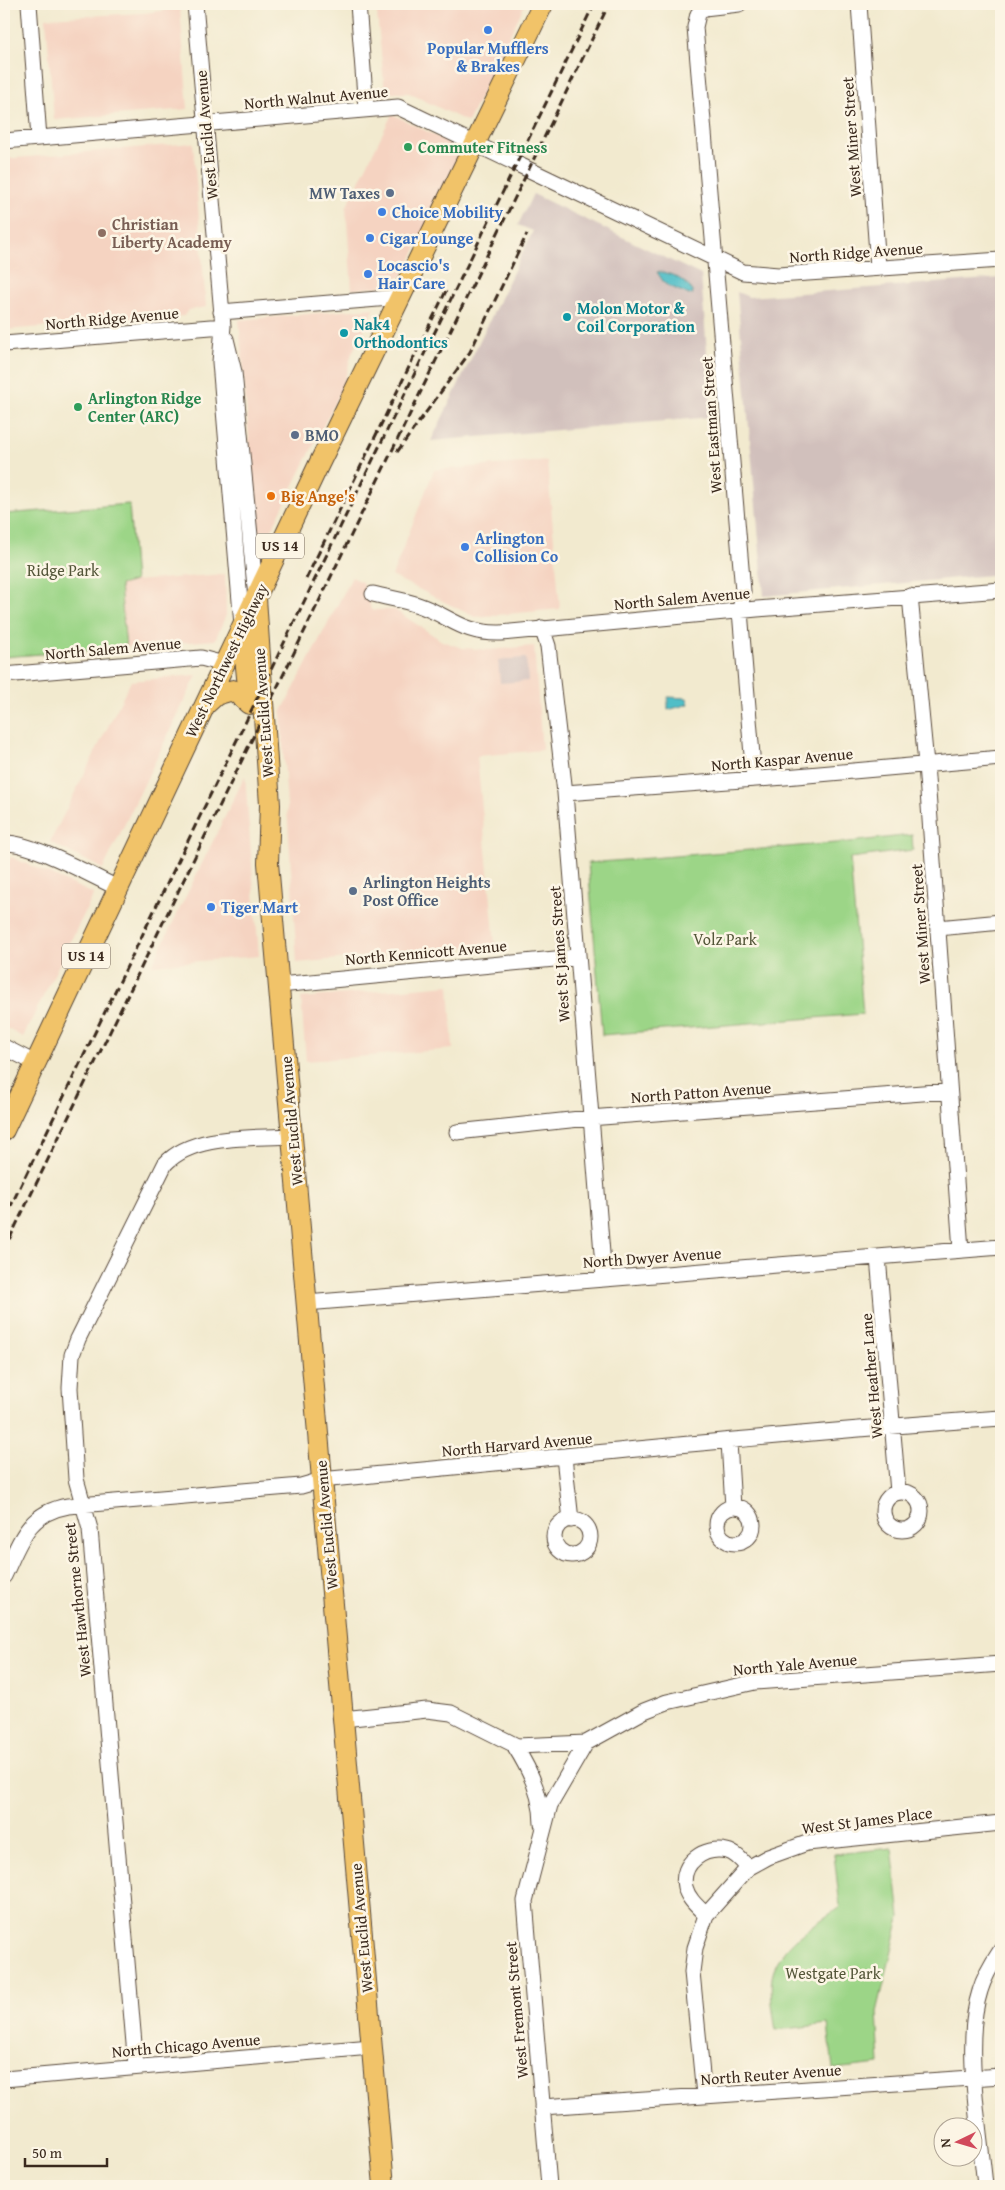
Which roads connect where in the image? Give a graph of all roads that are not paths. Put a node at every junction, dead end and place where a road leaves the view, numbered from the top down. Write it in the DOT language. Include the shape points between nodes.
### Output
graph roads {
  1 [pos="29,4"];
  2 [pos="195,4"];
  3 [pos="358,4"];
  4 [pos="543,4"];
  5 [pos="738,4"];
  6 [pos="859,4"];
  7 [pos="366,109"];
  8 [pos="205,125"];
  9 [pos="39,138"];
  10 [pos="4,141"];
  11 [pos="477,143"];
  12 [pos="716,260"];
  13 [pos="1001,260"];
  14 [pos="878,267"];
  15 [pos="402,296"];
  16 [pos="222,319"];
  17 [pos="4,344"];
  18 [pos="1001,590"];
  19 [pos="373,594"];
  20 [pos="910,596"];
  21 [pos="256,598"];
  22 [pos="740,611"];
  23 [pos="242,627"];
  24 [pos="542,628"];
  25 [pos="224,664"];
  26 [pos="4,675"];
  27 [pos="250,704"];
  28 [pos="204,706"];
  29 [pos="1001,758"];
  30 [pos="926,764"];
  31 [pos="754,780"];
  32 [pos="565,793"];
  33 [pos="4,843"];
  34 [pos="268,863"];
  35 [pos="118,888"];
  36 [pos="1001,922"];
  37 [pos="938,928"];
  38 [pos="576,957"];
  39 [pos="279,985"];
  40 [pos="4,1047"];
  41 [pos="35,1064"];
  42 [pos="949,1090"];
  43 [pos="590,1118"];
  44 [pos="4,1130"];
  45 [pos="457,1132"];
  46 [pos="292,1136"];
  47 [pos="1001,1247"];
  48 [pos="961,1250"];
  49 [pos="878,1257"];
  50 [pos="604,1278"];
  51 [pos="306,1302"];
  52 [pos="1001,1418"];
  53 [pos="893,1426"];
  54 [pos="728,1442"];
  55 [pos="564,1457"];
  56 [pos="322,1480"];
  57 [pos="898,1492"];
  58 [pos="82,1504"];
  59 [pos="733,1507"];
  60 [pos="570,1520"];
  61 [pos="4,1576"];
  62 [pos="1001,1664"];
  63 [pos="343,1719"];
  64 [pos="586,1743"];
  65 [pos="514,1745"];
  66 [pos="1001,1822"];
  67 [pos="541,1833"];
  68 [pos="748,1868"];
  69 [pos="706,1915"];
  70 [pos="1001,1950"];
  71 [pos="371,2047"];
  72 [pos="136,2067"];
  73 [pos="1001,2076"];
  74 [pos="4,2079"];
  75 [pos="975,2079"];
  76 [pos="704,2095"];
  77 [pos="542,2107"];
  78 [pos="384,2186"];
  79 [pos="549,2186"];
  80 [pos="985,2186"];
  1 -- 9 [label="street"];
  2 -- 8 [label="street, West Euclid Avenue"];
  3 -- 7 [label="street"];
  4 -- 11 [label="main road, West Northwest Highway / US 14"];
  5 -- 12 [label="street, West Eastman Street" via="702,9 695,26"];
  6 -- 14 [label="street, West Miner Street"];
  7 -- 8 [label="street, North Walnut Avenue"];
  7 -- 11 [label="street, North Walnut Avenue" via="398,107 408,110"];
  8 -- 9 [label="street, North Walnut Avenue"];
  8 -- 16 [label="street, West Euclid Avenue"];
  9 -- 10 [label="street, North Walnut Avenue"];
  11 -- 12 [label="street, North Walnut Avenue"];
  11 -- 15 [label="main road, West Northwest Highway / US 14"];
  12 -- 14 [label="street, North Ridge Avenue" via="743,272 761,275"];
  12 -- 22 [label="street, West Eastman Street" via="743,591"];
  13 -- 14 [label="street, North Ridge Avenue"];
  15 -- 16 [label="street, North Ridge Avenue"];
  15 -- 21 [label="main road, West Northwest Highway / US 14"];
  16 -- 17 [label="street, North Ridge Avenue"];
  16 -- 21 [label="street, West Euclid Avenue" via="234,372"];
  16 -- 23 [label="street, West Euclid Avenue" via="220,362"];
  18 -- 20 [label="street, North Salem Avenue"];
  19 -- 24 [label="street, North Salem Avenue" via="419,605 458,626 486,633"];
  20 -- 22 [label="street, North Salem Avenue"];
  20 -- 30 [label="street, West Miner Street"];
  21 -- 23 [label="main road, West Northwest Highway / US 14"];
  21 -- 34 [label="main road, West Euclid Avenue" via="270,805"];
  22 -- 24 [label="street, North Salem Avenue"];
  22 -- 31 [label="street, West Eastman Street"];
  23 -- 25 [label="main road, West Northwest Highway / US 14"];
  23 -- 27 [label="main road, West Euclid Avenue"];
  24 -- 32 [label="street, West St James Street" via="555,694"];
  25 -- 26 [label="street, North Salem Avenue" via="201,658"];
  25 -- 28 [label="main road, West Northwest Highway / US 14"];
  27 -- 28 [label="main road" via="232,690 216,694"];
  27 -- 34 [label="main road, West Euclid Avenue" via="259,817"];
  28 -- 35 [label="main road, West Northwest Highway / US 14"];
  29 -- 30 [label="street, North Kaspar Avenue"];
  30 -- 31 [label="street, North Kaspar Avenue"];
  30 -- 37 [label="street, West Miner Street"];
  31 -- 32 [label="street, North Kaspar Avenue"];
  32 -- 38 [label="street, West St James Street"];
  33 -- 35 [label="street" via="11,842 40,852"];
  34 -- 39 [label="main road, West Euclid Avenue"];
  35 -- 41 [label="main road, West Northwest Highway / US 14"];
  36 -- 37 [label="street"];
  37 -- 42 [label="street, West Miner Street"];
  38 -- 39 [label="street, North Kennicott Avenue"];
  38 -- 43 [label="street, West St James Street"];
  39 -- 46 [label="main road, West Euclid Avenue"];
  40 -- 41 [label="street"];
  41 -- 44 [label="main road, West Northwest Highway / US 14"];
  42 -- 43 [label="street, North Patton Avenue"];
  42 -- 48 [label="street, West Miner Street"];
  43 -- 45 [label="street, North Patton Avenue"];
  43 -- 50 [label="street, West St James Street"];
  46 -- 51 [label="main road, West Euclid Avenue"];
  46 -- 58 [label="street, West Hawthorne Street" via="201,1143 172,1157 165,1164 72,1355 69,1380 76,1479"];
  47 -- 48 [label="street, North Dwyer Avenue"];
  48 -- 49 [label="street, North Dwyer Avenue"];
  49 -- 50 [label="street, North Dwyer Avenue"];
  49 -- 53 [label="street, West Heather Lane"];
  50 -- 51 [label="street, North Dwyer Avenue"];
  51 -- 56 [label="main road, West Euclid Avenue"];
  52 -- 53 [label="street, North Harvard Avenue"];
  53 -- 54 [label="street, North Harvard Avenue"];
  53 -- 57 [label="street, West Heather Lane"];
  54 -- 55 [label="street, North Harvard Avenue"];
  54 -- 59 [label="street"];
  55 -- 56 [label="street, North Harvard Avenue"];
  55 -- 60 [label="street"];
  56 -- 58 [label="street, North Harvard Avenue" via="301,1486"];
  56 -- 63 [label="main road, West Euclid Avenue"];
  58 -- 61 [label="street, North Harvard Avenue" via="59,1507 39,1517 27,1528"];
  58 -- 72 [label="street, West Hawthorne Street" via="90,1529"];
  62 -- 64 [label="street, North Yale Avenue" via="755,1682 668,1702 644,1711"];
  63 -- 65 [label="street, North Yale Avenue" via="427,1710 451,1713"];
  63 -- 71 [label="main road, West Euclid Avenue"];
  64 -- 65 [label="street, North Yale Avenue"];
  64 -- 67 [label="street, West Fremont Street" via="550,1805"];
  65 -- 67 [label="street, West Fremont Street" via="536,1789 542,1813"];
  66 -- 68 [label="street, West St James Place" via="807,1843"];
  67 -- 77 [label="street, West Fremont Street" via="525,1901"];
  68 -- 69 [label="street, West St James Place"];
  68 -- 69 [label="street" via="728,1851 702,1853 691,1862 684,1873 686,1888 692,1901"];
  69 -- 76 [label="street, West St James Place" via="697,1939 692,1972"];
  70 -- 75 [label="street" via="980,1990 974,2018"];
  71 -- 72 [label="street, North Chicago Avenue"];
  71 -- 78 [label="main road, West Euclid Avenue"];
  72 -- 74 [label="street, North Chicago Avenue"];
  73 -- 75 [label="street, North Reuter Avenue"];
  75 -- 76 [label="street, North Reuter Avenue"];
  75 -- 80 [label="street"];
  76 -- 77 [label="street, North Reuter Avenue"];
  77 -- 79 [label="street, West Fremont Street"];
}
